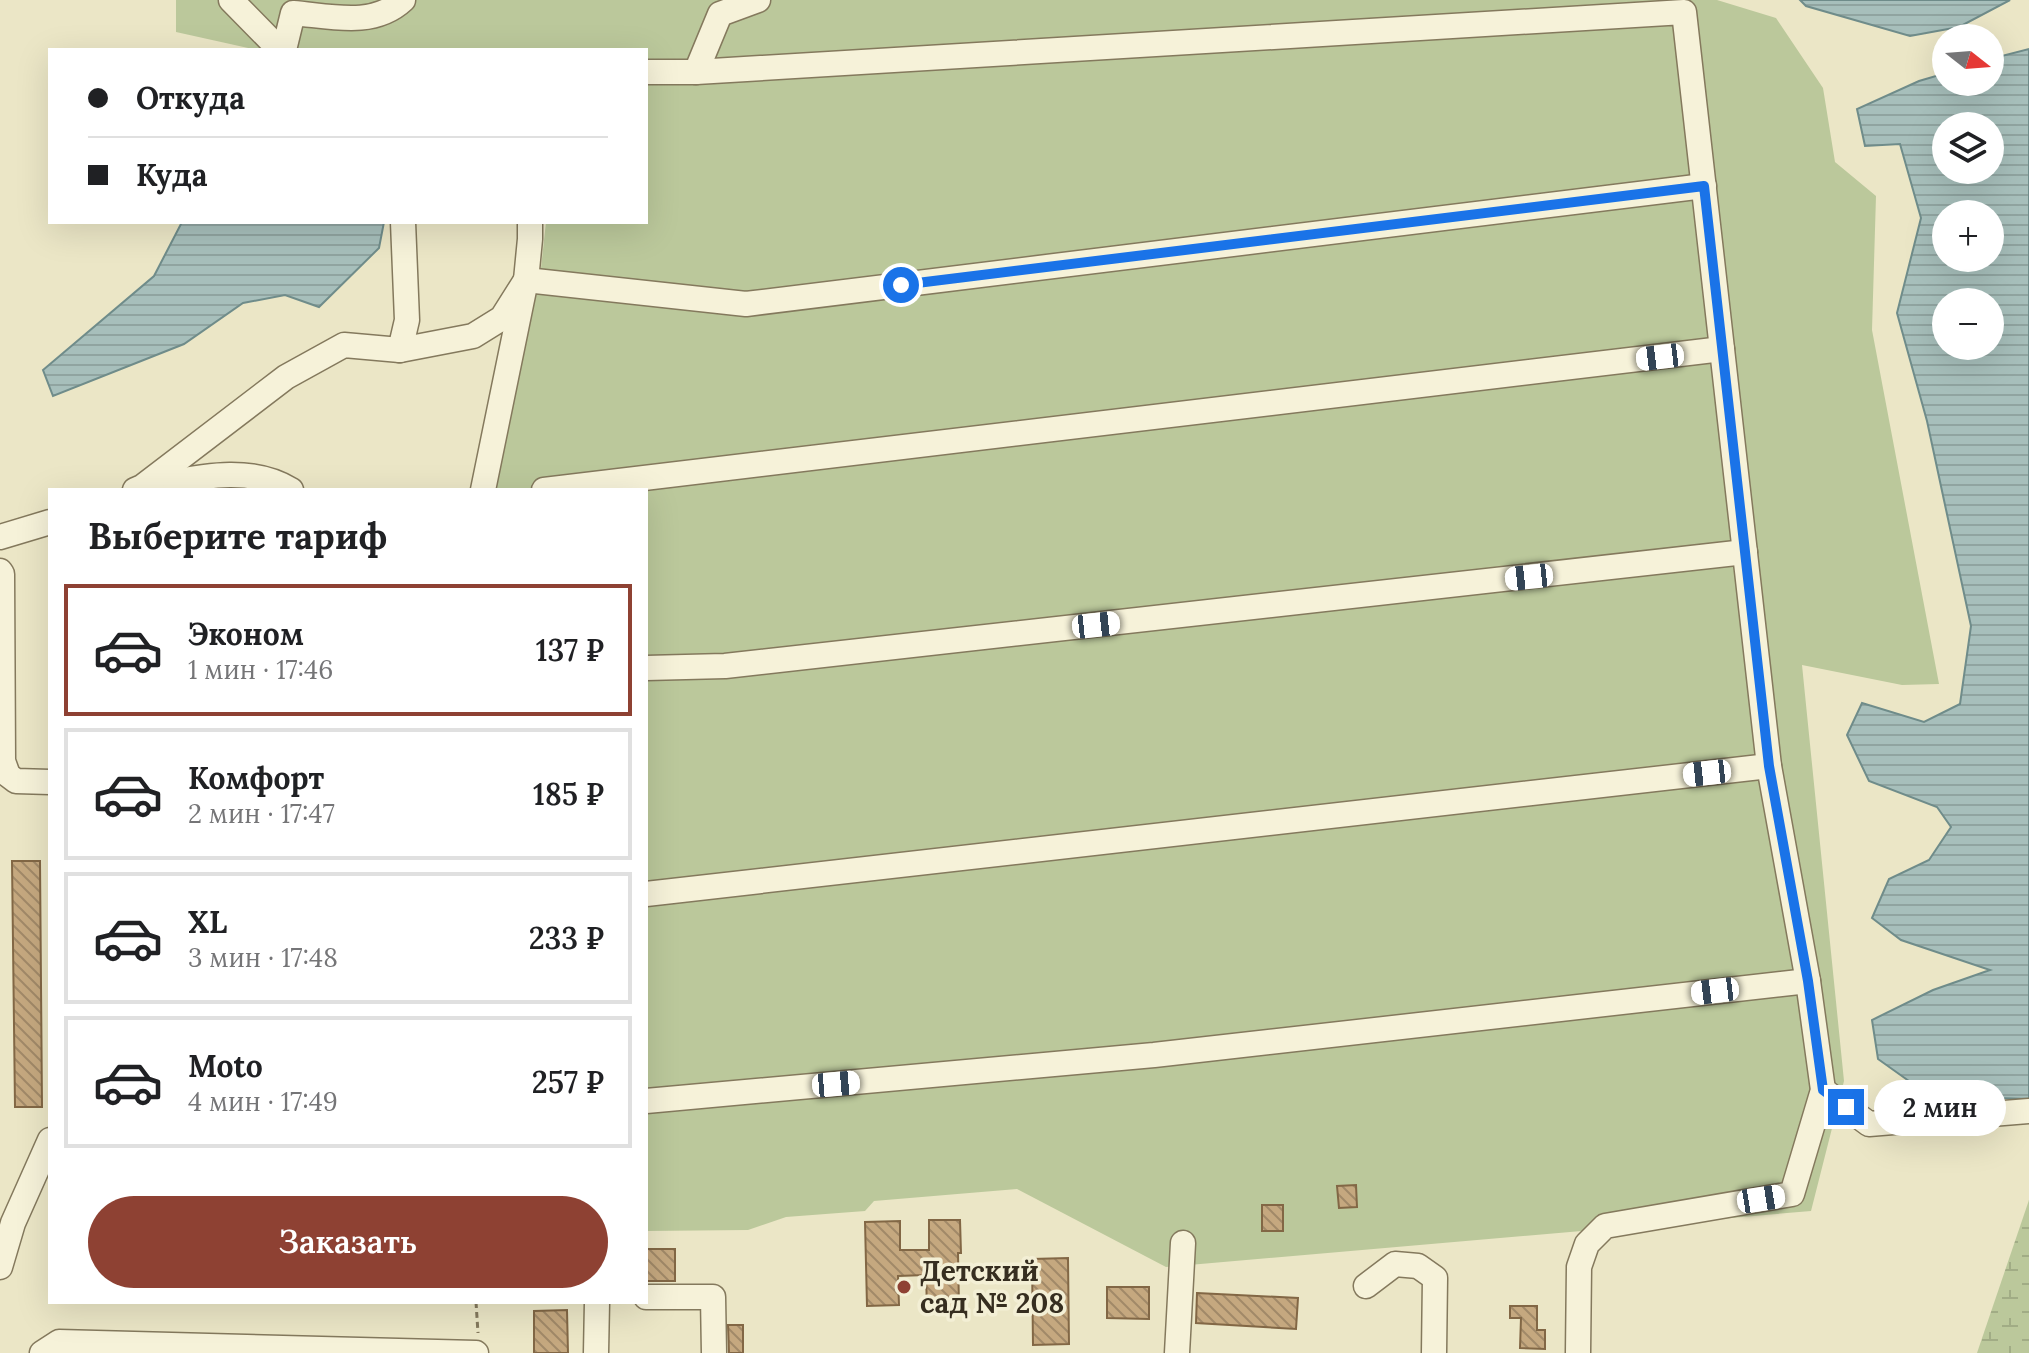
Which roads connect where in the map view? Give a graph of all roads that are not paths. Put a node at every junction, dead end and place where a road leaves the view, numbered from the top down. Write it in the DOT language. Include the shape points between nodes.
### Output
graph roads {
  1 [pos="231,0"];
  2 [pos="403,0"];
  3 [pos="758,0"];
  4 [pos="280,48"];
  5 [pos="283,48"];
  6 [pos="648,72"];
  7 [pos="696,72"];
  8 [pos="1704,186"];
  9 [pos="403,224"];
  10 [pos="530,224"];
  11 [pos="526,280"];
  12 [pos="1722,349"];
  13 [pos="400,350"];
  14 [pos="139,488"];
  15 [pos="144,488"];
  16 [pos="288,488"];
  17 [pos="483,488"];
  18 [pos="561,488"];
  19 [pos="48,523"];
  20 [pos="0,537"];
  21 [pos="1745,552"];
  22 [pos="0,571"];
  23 [pos="648,668"];
  24 [pos="1769,766"];
  25 [pos="48,782"];
  26 [pos="648,894"];
  27 [pos="1808,981"];
  28 [pos="1823,1090"];
  29 [pos="648,1101"];
  30 [pos="2029,1111"];
  31 [pos="48,1144"];
  32 [pos="1183,1243"];
  33 [pos="0,1267"];
  34 [pos="1366,1286"];
  35 [pos="648,1297"];
  36 [pos="597,1304"];
  37 [pos="477,1347"];
  38 [pos="42,1353"];
  39 [pos="596,1353"];
  40 [pos="714,1353"];
  41 [pos="1177,1353"];
  42 [pos="1434,1353"];
  43 [pos="1578,1353"];
  1 -- 4 [label="street"];
  2 -- 5 [label="street" via="371,18 293,13"];
  3 -- 7 [label="street" via="720,14"];
  6 -- 7 [label="street"];
  7 -- 8 [label="street" via="1684,12"];
  8 -- 11 [label="street" via="746,304"];
  8 -- 12 [label="street"];
  9 -- 13 [label="street" via="407,320"];
  10 -- 11 [label="street"];
  11 -- 13 [label="street" via="502,318 473,336"];
  11 -- 17 [label="street"];
  12 -- 18 [label="street"];
  12 -- 21 [label="street"];
  13 -- 14 [label="street" via="344,345 286,377"];
  15 -- 16 [label="street" via="221,474"];
  19 -- 20 [label="street"];
  21 -- 23 [label="street" via="741,665"];
  21 -- 24 [label="street"];
  22 -- 25 [label="street" via="3,761 16,781"];
  24 -- 26 [label="street"];
  24 -- 27 [label="street"];
  27 -- 28 [label="street"];
  27 -- 29 [label="street" via="1154,1055"];
  28 -- 30 [label="street" via="1869,1124"];
  28 -- 43 [label="street" via="1792,1194 1605,1226 1587,1244 1579,1267"];
  31 -- 33 [label="street"];
  32 -- 41 [label="street"];
  34 -- 42 [label="street" via="1395,1264 1418,1266 1435,1278"];
  35 -- 40 [label="street" via="713,1297"];
  36 -- 39 [label="street"];
  37 -- 38 [label="street" via="59,1342"];
}
